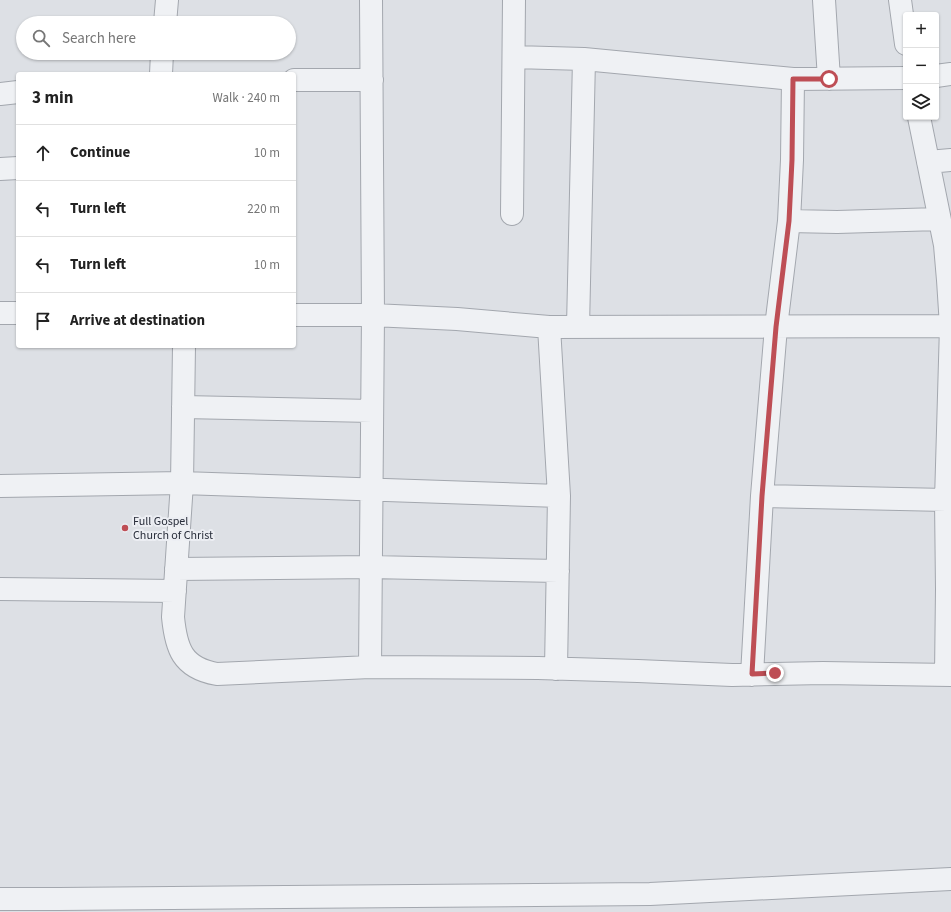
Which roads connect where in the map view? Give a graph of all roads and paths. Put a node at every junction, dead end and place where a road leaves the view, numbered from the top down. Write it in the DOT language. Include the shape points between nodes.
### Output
graph roads {
  1 [pos="167,0"];
  2 [pos="371,0"];
  3 [pos="514,0"];
  4 [pos="824,0"];
  5 [pos="900,0"];
  6 [pos="166,16"];
  7 [pos="903,22"];
  8 [pos="514,56"];
  9 [pos="584,59"];
  10 [pos="162,60"];
  11 [pos="161,72"];
  12 [pos="951,74"];
  13 [pos="939,76"];
  14 [pos="903,78"];
  15 [pos="793,79"];
  16 [pos="829,79"];
  17 [pos="296,80"];
  18 [pos="372,80"];
  19 [pos="16,92"];
  20 [pos="0,94"];
  21 [pos="920,120"];
  22 [pos="951,160"];
  23 [pos="928,162"];
  24 [pos="16,168"];
  25 [pos="0,169"];
  26 [pos="512,214"];
  27 [pos="939,219"];
  28 [pos="789,221"];
  29 [pos="0,313"];
  30 [pos="16,313"];
  31 [pos="296,315"];
  32 [pos="373,315"];
  33 [pos="951,326"];
  34 [pos="549,327"];
  35 [pos="578,327"];
  36 [pos="776,327"];
  37 [pos="184,348"];
  38 [pos="183,407"];
  39 [pos="372,412"];
  40 [pos="949,426"];
  41 [pos="182,482"];
  42 [pos="0,486"];
  43 [pos="371,490"];
  44 [pos="559,496"];
  45 [pos="762,496"];
  46 [pos="946,500"];
  47 [pos="371,567"];
  48 [pos="176,568"];
  49 [pos="558,571"];
  50 [pos="0,589"];
  51 [pos="175,591"];
  52 [pos="370,667"];
  53 [pos="556,669"];
  54 [pos="752,674"];
  55 [pos="948,675"];
  56 [pos="951,878"];
  57 [pos="0,899"];
  1 -- 6 [label="street"];
  2 -- 18 [label="street"];
  3 -- 8 [label="street"];
  4 -- 16 [label="street"];
  5 -- 7 [label="street"];
  8 -- 9 [label="street"];
  8 -- 26 [label="street"];
  9 -- 15 [label="street"];
  9 -- 35 [label="street"];
  10 -- 11 [label="street"];
  12 -- 13 [label="street"];
  14 -- 16 [label="street"];
  15 -- 16 [label="street"];
  15 -- 28 [label="street"];
  17 -- 18 [label="street"];
  18 -- 32 [label="street"];
  19 -- 20 [label="street"];
  21 -- 23 [label="street"];
  22 -- 23 [label="street"];
  23 -- 27 [label="street"];
  24 -- 25 [label="street"];
  27 -- 28 [label="street"];
  27 -- 33 [label="street" via="945,245"];
  28 -- 36 [label="street"];
  29 -- 30 [label="street"];
  31 -- 32 [label="street"];
  32 -- 34 [label="street"];
  32 -- 39 [label="street"];
  33 -- 36 [label="street"];
  33 -- 40 [label="street"];
  34 -- 35 [label="street"];
  34 -- 44 [label="street"];
  35 -- 36 [label="street"];
  36 -- 45 [label="street"];
  37 -- 38 [label="street"];
  38 -- 39 [label="street"];
  38 -- 41 [label="street"];
  39 -- 43 [label="street"];
  40 -- 46 [label="street"];
  41 -- 42 [label="street"];
  41 -- 43 [label="street"];
  41 -- 48 [label="street"];
  43 -- 44 [label="street"];
  43 -- 47 [label="street"];
  44 -- 49 [label="street"];
  45 -- 46 [label="street"];
  45 -- 54 [label="street"];
  46 -- 55 [label="street"];
  47 -- 48 [label="street"];
  47 -- 49 [label="street"];
  47 -- 52 [label="street"];
  48 -- 51 [label="street"];
  49 -- 53 [label="street"];
  50 -- 51 [label="street"];
  51 -- 52 [label="street" via="175,638 181,652 190,663 203,671 217,674"];
  52 -- 53 [label="street"];
  53 -- 54 [label="street"];
  54 -- 55 [label="street"];
  56 -- 57 [label="street" via="650,894"];
}
